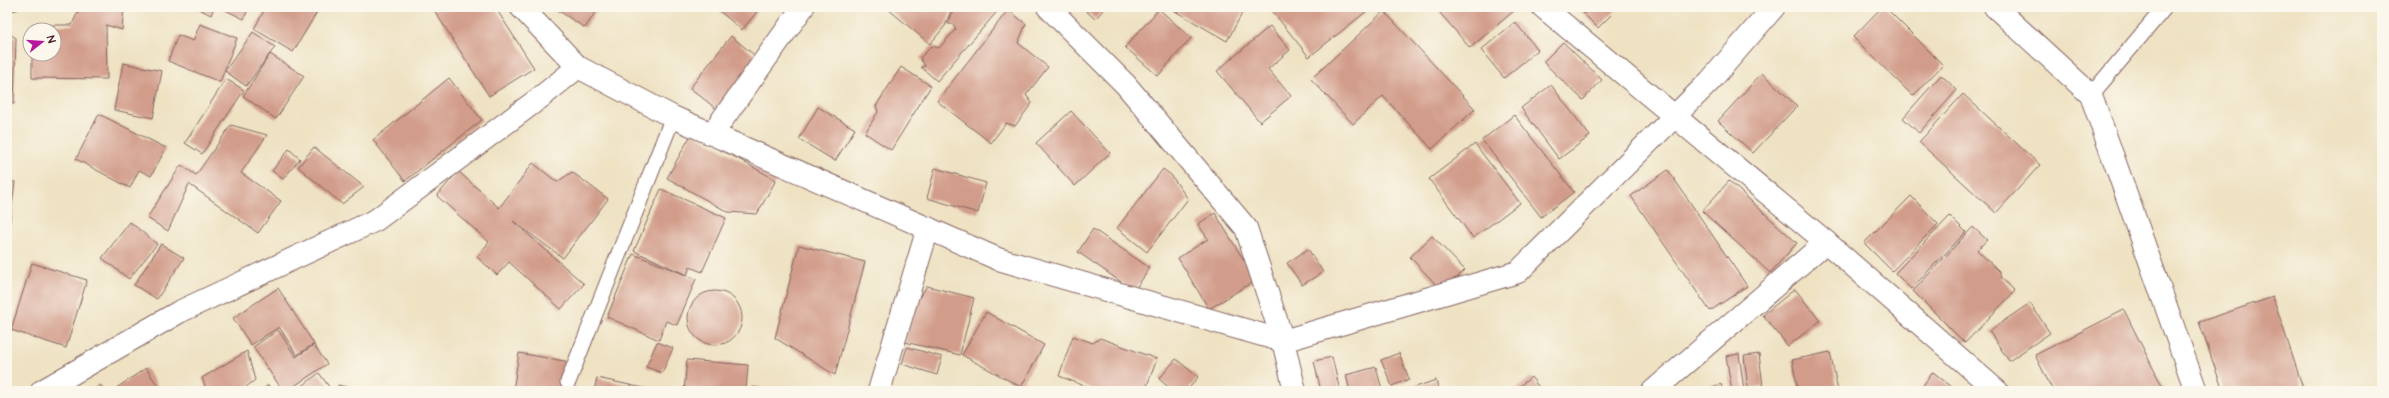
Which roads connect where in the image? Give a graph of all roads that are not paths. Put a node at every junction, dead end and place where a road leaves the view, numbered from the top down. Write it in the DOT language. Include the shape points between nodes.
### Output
graph roads {
  1 [pos="521,7"];
  2 [pos="803,7"];
  3 [pos="1048,7"];
  4 [pos="1543,7"];
  5 [pos="1774,7"];
  6 [pos="1995,7"];
  7 [pos="2165,7"];
  8 [pos="578,67"];
  9 [pos="2090,95"];
  10 [pos="1675,116"];
  11 [pos="672,117"];
  12 [pos="712,134"];
  13 [pos="928,228"];
  14 [pos="1826,242"];
  15 [pos="1284,341"];
  16 [pos="568,382"];
  17 [pos="42,391"];
  18 [pos="879,391"];
  19 [pos="1295,391"];
  20 [pos="1653,391"];
  21 [pos="1997,391"];
  22 [pos="2196,391"];
  1 -- 8 [label="street"];
  2 -- 12 [label="street"];
  3 -- 15 [label="street" via="1126,85 1246,228"];
  4 -- 10 [label="street"];
  5 -- 10 [label="street" via="1710,82"];
  6 -- 9 [label="street"];
  7 -- 9 [label="lane"];
  8 -- 11 [label="street"];
  8 -- 17 [label="street" via="376,220 179,312"];
  9 -- 22 [label="street"];
  10 -- 14 [label="street"];
  10 -- 15 [label="street" via="1518,272"];
  11 -- 12 [label="street"];
  11 -- 16 [label="lane"];
  12 -- 13 [label="street"];
  13 -- 15 [label="street" via="998,259"];
  13 -- 18 [label="street"];
  14 -- 20 [label="street"];
  14 -- 21 [label="street"];
  15 -- 19 [label="street"];
}
